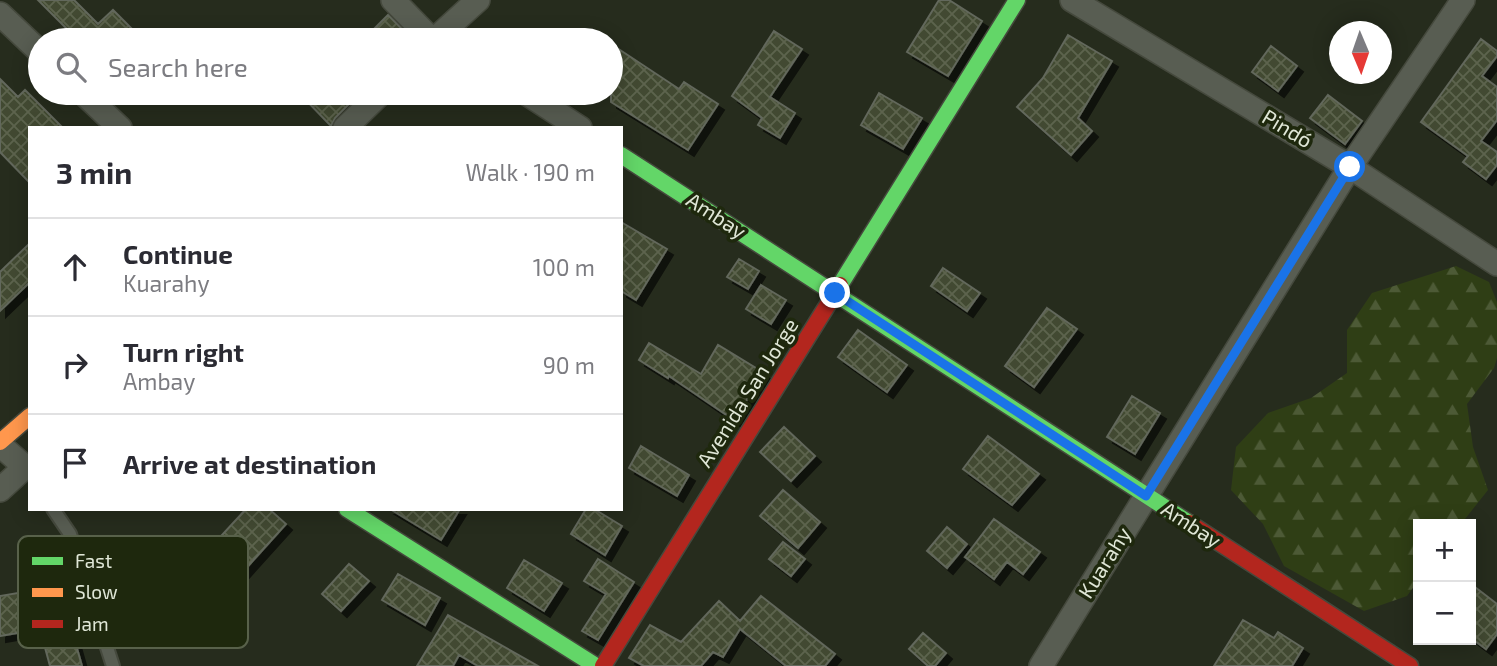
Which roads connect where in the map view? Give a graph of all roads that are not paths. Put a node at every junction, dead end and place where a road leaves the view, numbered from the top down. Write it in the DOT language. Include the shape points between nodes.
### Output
graph roads {
  1 [pos="393,0"];
  2 [pos="478,0"];
  3 [pos="1017,0"];
  4 [pos="1072,0"];
  5 [pos="1463,0"];
  6 [pos="0,14"];
  7 [pos="421,28"];
  8 [pos="446,28"];
  9 [pos="28,41"];
  10 [pos="96,105"];
  11 [pos="368,105"];
  12 [pos="545,105"];
  13 [pos="118,126"];
  14 [pos="347,126"];
  15 [pos="577,126"];
  16 [pos="623,156"];
  17 [pos="1350,167"];
  18 [pos="1497,264"];
  19 [pos="835,293"];
  20 [pos="28,418"];
  21 [pos="0,443"];
  22 [pos="27,471"];
  23 [pos="0,490"];
  24 [pos="1146,496"];
  25 [pos="54,511"];
  26 [pos="350,511"];
  27 [pos="71,536"];
  28 [pos="107,648"];
  29 [pos="113,666"];
  30 [pos="596,666"];
  31 [pos="603,666"];
  32 [pos="1041,666"];
  33 [pos="1410,666"];
  1 -- 7 [label="street"];
  2 -- 8 [label="street"];
  3 -- 19 [label="street, Avenida San Jorge"];
  4 -- 17 [label="street, Pindó"];
  5 -- 17 [label="street, Kuarahy"];
  6 -- 9 [label="street"];
  10 -- 13 [label="street"];
  11 -- 14 [label="street"];
  12 -- 15 [label="street"];
  16 -- 19 [label="street, Ambay"];
  17 -- 18 [label="street, Pindó"];
  17 -- 24 [label="street, Kuarahy"];
  19 -- 24 [label="street, Ambay"];
  19 -- 31 [label="street, Avenida San Jorge"];
  20 -- 21 [label="street"];
  21 -- 22 [label="street"];
  22 -- 23 [label="street"];
  24 -- 32 [label="street, Kuarahy"];
  24 -- 33 [label="street, Ambay"];
  25 -- 27 [label="lane"];
  26 -- 30 [label="street"];
  28 -- 29 [label="lane"];
}
